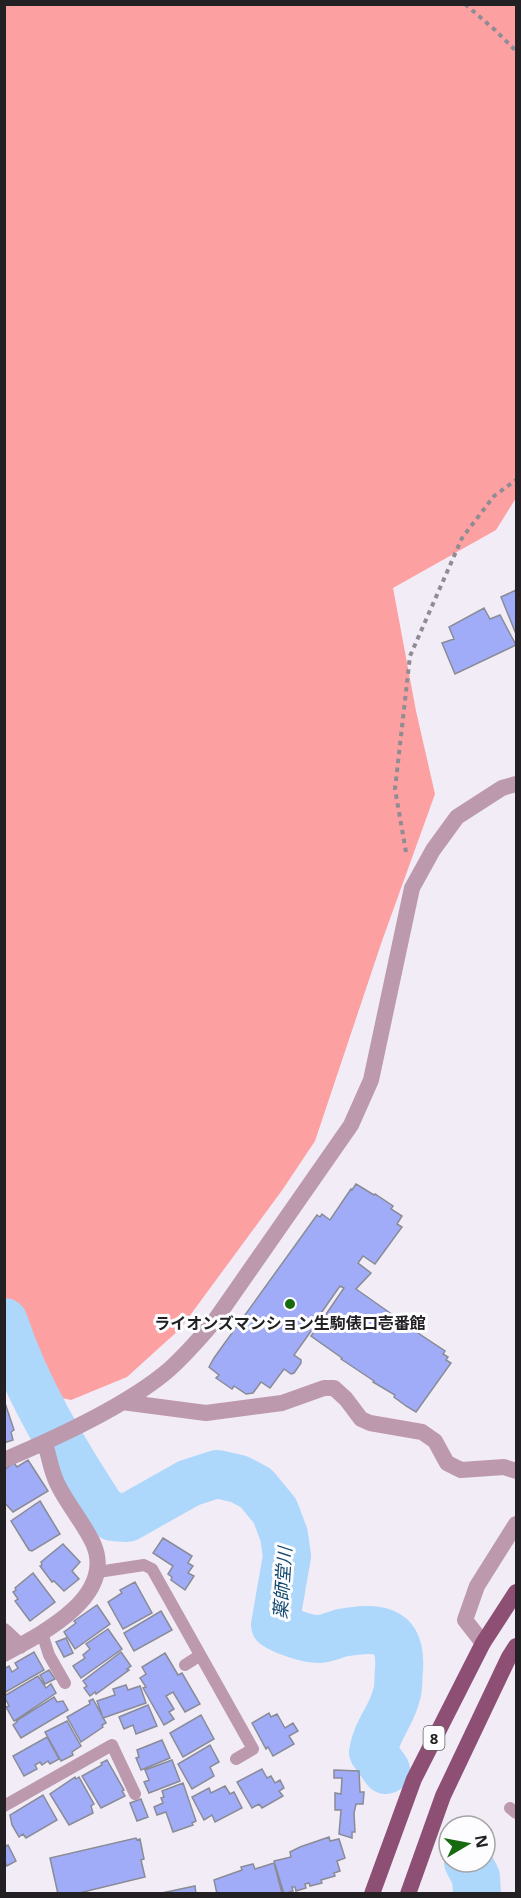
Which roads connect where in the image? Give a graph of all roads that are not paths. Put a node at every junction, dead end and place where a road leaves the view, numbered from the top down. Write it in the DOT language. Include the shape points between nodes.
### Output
graph roads {
  1 [pos="516,784"];
  2 [pos="122,1402"];
  3 [pos="45,1443"];
  4 [pos="4,1460"];
  5 [pos="516,1471"];
  6 [pos="516,1524"];
  7 [pos="98,1572"];
  8 [pos="516,1592"];
  9 [pos="4,1631"];
  10 [pos="42,1633"];
  11 [pos="483,1643"];
  12 [pos="20,1646"];
  13 [pos="516,1646"];
  14 [pos="4,1654"];
  15 [pos="200,1656"];
  16 [pos="185,1665"];
  17 [pos="65,1683"];
  18 [pos="236,1759"];
  19 [pos="135,1794"];
  20 [pos="4,1806"];
  21 [pos="372,1893"];
  22 [pos="408,1893"];
  1 -- 2 [label="street" via="502,788 457,817 412,888 371,1080 351,1125 213,1323 165,1373"];
  2 -- 3 [label="street"];
  2 -- 5 [label="street" via="206,1413 282,1403 334,1388 361,1419 422,1432 435,1441 447,1463 461,1470 504,1467"];
  3 -- 4 [label="street"];
  3 -- 7 [label="street" via="57,1482 94,1544"];
  6 -- 11 [label="street" via="477,1586 465,1620"];
  7 -- 10 [label="street" via="85,1598"];
  7 -- 15 [label="lane" via="144,1565 152,1569"];
  8 -- 11 [label="main road, 8"];
  9 -- 12 [label="street"];
  10 -- 12 [label="street"];
  10 -- 17 [label="lane"];
  11 -- 21 [label="main road, 8" via="414,1779"];
  12 -- 14 [label="street"];
  13 -- 22 [label="main road, 8" via="443,1796"];
  15 -- 16 [label="lane"];
  15 -- 18 [label="lane" via="253,1749"];
  19 -- 20 [label="lane" via="112,1745"];
}
